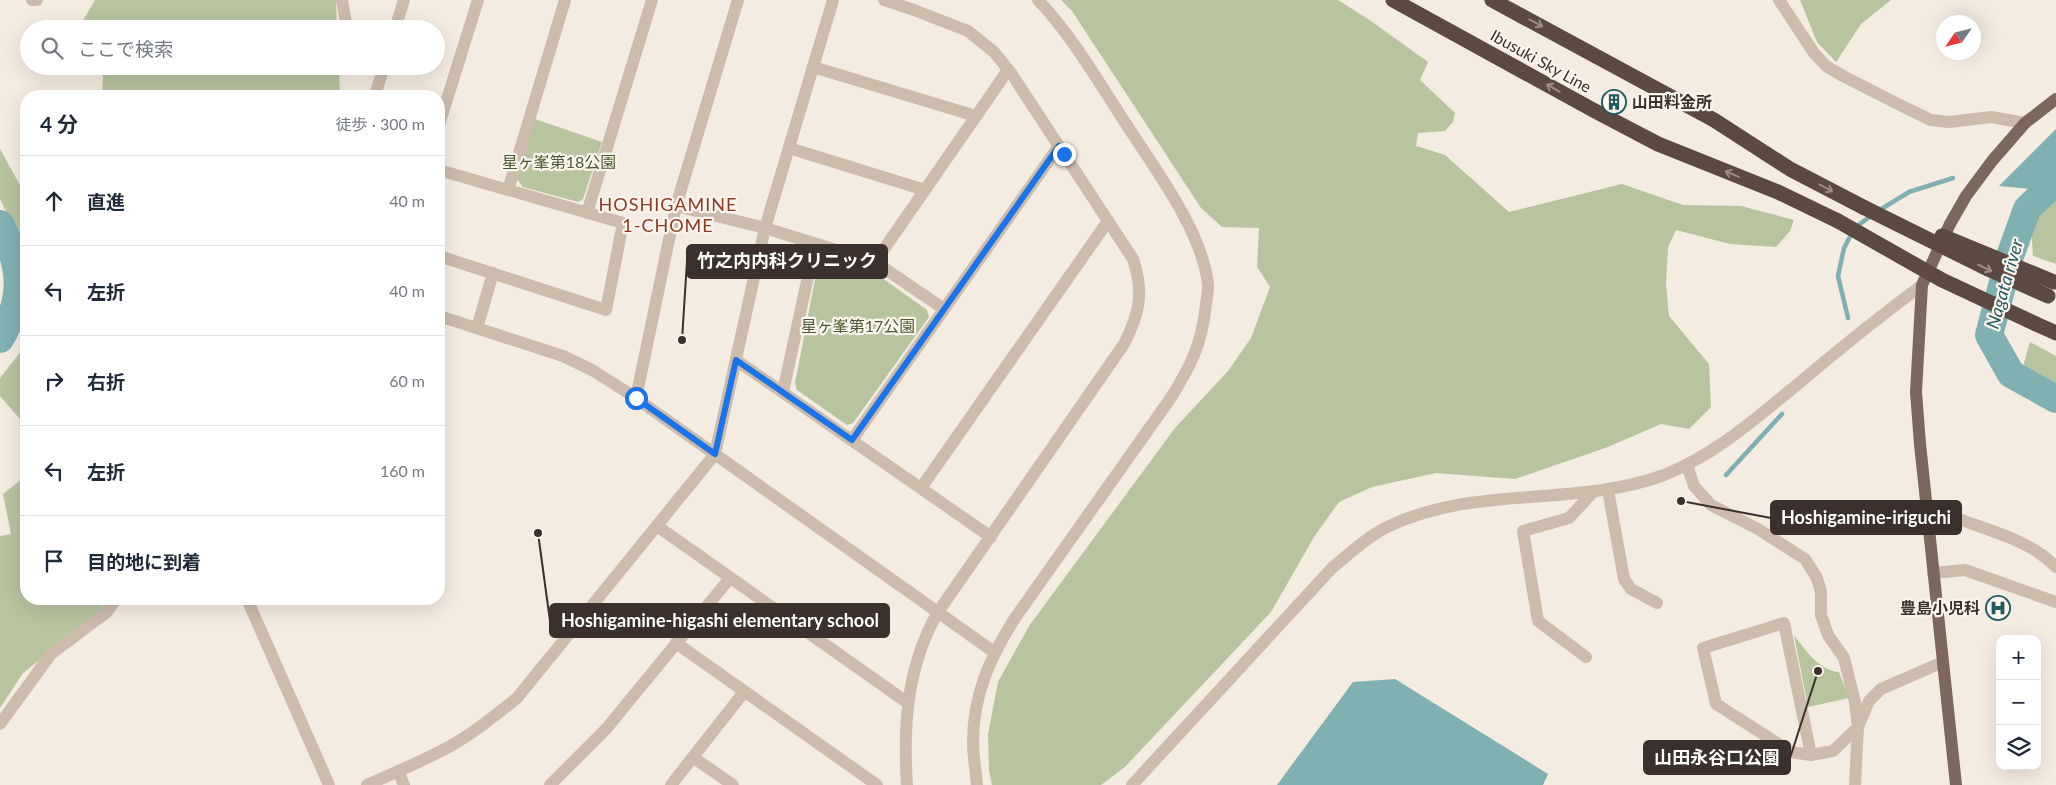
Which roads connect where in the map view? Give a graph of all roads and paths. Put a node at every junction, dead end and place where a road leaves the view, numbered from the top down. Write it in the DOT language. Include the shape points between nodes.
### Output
graph roads {
  1 [pos="32,0"];
  2 [pos="37,0"];
  3 [pos="342,0"];
  4 [pos="404,0"];
  5 [pos="478,0"];
  6 [pos="565,0"];
  7 [pos="652,0"];
  8 [pos="738,0"];
  9 [pos="833,0"];
  10 [pos="884,0"];
  11 [pos="1038,0"];
  12 [pos="1393,0"];
  13 [pos="1492,0"];
  14 [pos="1779,0"];
  15 [pos="345,20"];
  16 [pos="398,20"];
  17 [pos="813,67"];
  18 [pos="1008,70"];
  19 [pos="381,75"];
  20 [pos="377,90"];
  21 [pos="2056,99"];
  22 [pos="445,106"];
  23 [pos="976,116"];
  24 [pos="2025,123"];
  25 [pos="1059,146"];
  26 [pos="789,148"];
  27 [pos="445,172"];
  28 [pos="508,190"];
  29 [pos="925,190"];
  30 [pos="676,206"];
  31 [pos="586,213"];
  32 [pos="1108,221"];
  33 [pos="765,228"];
  34 [pos="815,244"];
  35 [pos="445,258"];
  36 [pos="875,262"];
  37 [pos="493,273"];
  38 [pos="1922,285"];
  39 [pos="2053,290"];
  40 [pos="944,309"];
  41 [pos="445,318"];
  42 [pos="2038,320"];
  43 [pos="2056,322"];
  44 [pos="477,328"];
  45 [pos="2056,332"];
  46 [pos="736,360"];
  47 [pos="782,392"];
  48 [pos="636,398"];
  49 [pos="852,440"];
  50 [pos="715,454"];
  51 [pos="1687,465"];
  52 [pos="921,488"];
  53 [pos="1608,490"];
  54 [pos="1594,491"];
  55 [pos="1926,503"];
  56 [pos="657,526"];
  57 [pos="991,537"];
  58 [pos="2056,567"];
  59 [pos="1933,573"];
  60 [pos="730,578"];
  61 [pos="2056,602"];
  62 [pos="1657,603"];
  63 [pos="112,605"];
  64 [pos="250,605"];
  65 [pos="938,612"];
  66 [pos="676,643"];
  67 [pos="994,652"];
  68 [pos="1586,657"];
  69 [pos="1943,662"];
  70 [pos="744,692"];
  71 [pos="908,703"];
  72 [pos="0,724"];
  73 [pos="1858,727"];
  74 [pos="1811,755"];
  75 [pos="694,758"];
  76 [pos="398,772"];
  77 [pos="328,785"];
  78 [pos="367,785"];
  79 [pos="404,785"];
  80 [pos="550,785"];
  81 [pos="671,785"];
  82 [pos="732,785"];
  83 [pos="877,785"];
  84 [pos="907,785"];
  85 [pos="978,785"];
  86 [pos="1132,785"];
  87 [pos="1855,785"];
  88 [pos="1956,785"];
  1 -- 2 [label="street"];
  3 -- 15 [label="street"];
  4 -- 16 [label="street"];
  5 -- 22 [label="street"];
  6 -- 28 [label="street"];
  7 -- 31 [label="street"];
  8 -- 30 [label="street"];
  9 -- 17 [label="street"];
  10 -- 18 [label="street" via="968,31 994,52"];
  11 -- 67 [label="street" via="1078,50 1174,198 1197,245 1208,286 1202,334 1190,367"];
  42 -- 12 [label="highway, Ibusuki Sky Line, one-way, bridge" via="1942,280 1778,192 1658,144"];
  13 -- 39 [label="highway, Ibusuki Sky Line, one-way, bridge" via="1714,120 1790,169 1863,207 1937,234"];
  14 -- 24 [label="street" via="1826,66 1904,107 1931,120 1949,122 1991,116"];
  17 -- 23 [label="street"];
  17 -- 26 [label="street"];
  18 -- 23 [label="street"];
  18 -- 25 [label="street"];
  19 -- 20 [label="street"];
  21 -- 24 [label="main road"];
  23 -- 29 [label="street"];
  24 -- 38 [label="main road" via="1966,196"];
  25 -- 32 [label="street"];
  25 -- 40 [label="street"];
  26 -- 29 [label="street"];
  26 -- 33 [label="street"];
  27 -- 28 [label="street"];
  28 -- 31 [label="street"];
  29 -- 36 [label="street"];
  30 -- 33 [label="street"];
  30 -- 48 [label="street"];
  31 -- 37 [label="street" via="623,223 606,310"];
  32 -- 52 [label="street"];
  32 -- 57 [label="street" via="1133,259 1139,277 1140,296 1133,326 1113,362"];
  33 -- 34 [label="street"];
  33 -- 46 [label="street"];
  34 -- 36 [label="street"];
  34 -- 47 [label="street"];
  35 -- 37 [label="street"];
  36 -- 40 [label="street"];
  37 -- 44 [label="street"];
  38 -- 51 [label="street" via="1873,321 1736,434"];
  38 -- 55 [label="main road" via="1916,392"];
  40 -- 49 [label="street"];
  41 -- 44 [label="street"];
  42 -- 43 [label="highway"];
  42 -- 45 [label="highway"];
  44 -- 48 [label="street" via="564,356"];
  46 -- 47 [label="street"];
  46 -- 50 [label="street"];
  47 -- 49 [label="street"];
  48 -- 50 [label="street"];
  49 -- 52 [label="street"];
  50 -- 56 [label="street"];
  50 -- 65 [label="street"];
  51 -- 53 [label="street" via="1637,484"];
  51 -- 73 [label="street" via="1694,486 1712,505 1805,559 1817,578 1821,615 1828,635 1844,658"];
  52 -- 57 [label="street"];
  53 -- 54 [label="street"];
  53 -- 62 [label="street" via="1624,579 1631,589"];
  54 -- 68 [label="street" via="1569,518 1523,532 1538,622"];
  54 -- 86 [label="street" via="1467,502 1415,515 1385,528 1332,568"];
  55 -- 58 [label="street" via="1942,513 2010,537 2044,555"];
  55 -- 59 [label="main road"];
  56 -- 60 [label="street"];
  56 -- 76 [label="street" via="517,698 456,743"];
  57 -- 65 [label="street"];
  59 -- 61 [label="street" via="1965,570"];
  59 -- 69 [label="main road"];
  60 -- 66 [label="street"];
  60 -- 71 [label="street"];
  63 -- 72 [label="street" via="52,654"];
  64 -- 77 [label="street"];
  65 -- 67 [label="street"];
  65 -- 71 [label="street" via="918,654"];
  66 -- 70 [label="street"];
  66 -- 80 [label="street" via="606,729"];
  67 -- 85 [label="street" via="976,706 973,744"];
  69 -- 73 [label="street" via="1881,688 1868,701"];
  69 -- 88 [label="main road"];
  70 -- 75 [label="street"];
  70 -- 83 [label="street"];
  71 -- 84 [label="street"];
  73 -- 74 [label="street" via="1832,751"];
  73 -- 87 [label="street"];
  74 -- 74 [label="street" via="1791,752 1716,704 1703,648 1784,624"];
  75 -- 81 [label="street"];
  75 -- 82 [label="street"];
  76 -- 78 [label="street"];
  76 -- 79 [label="street"];
}
